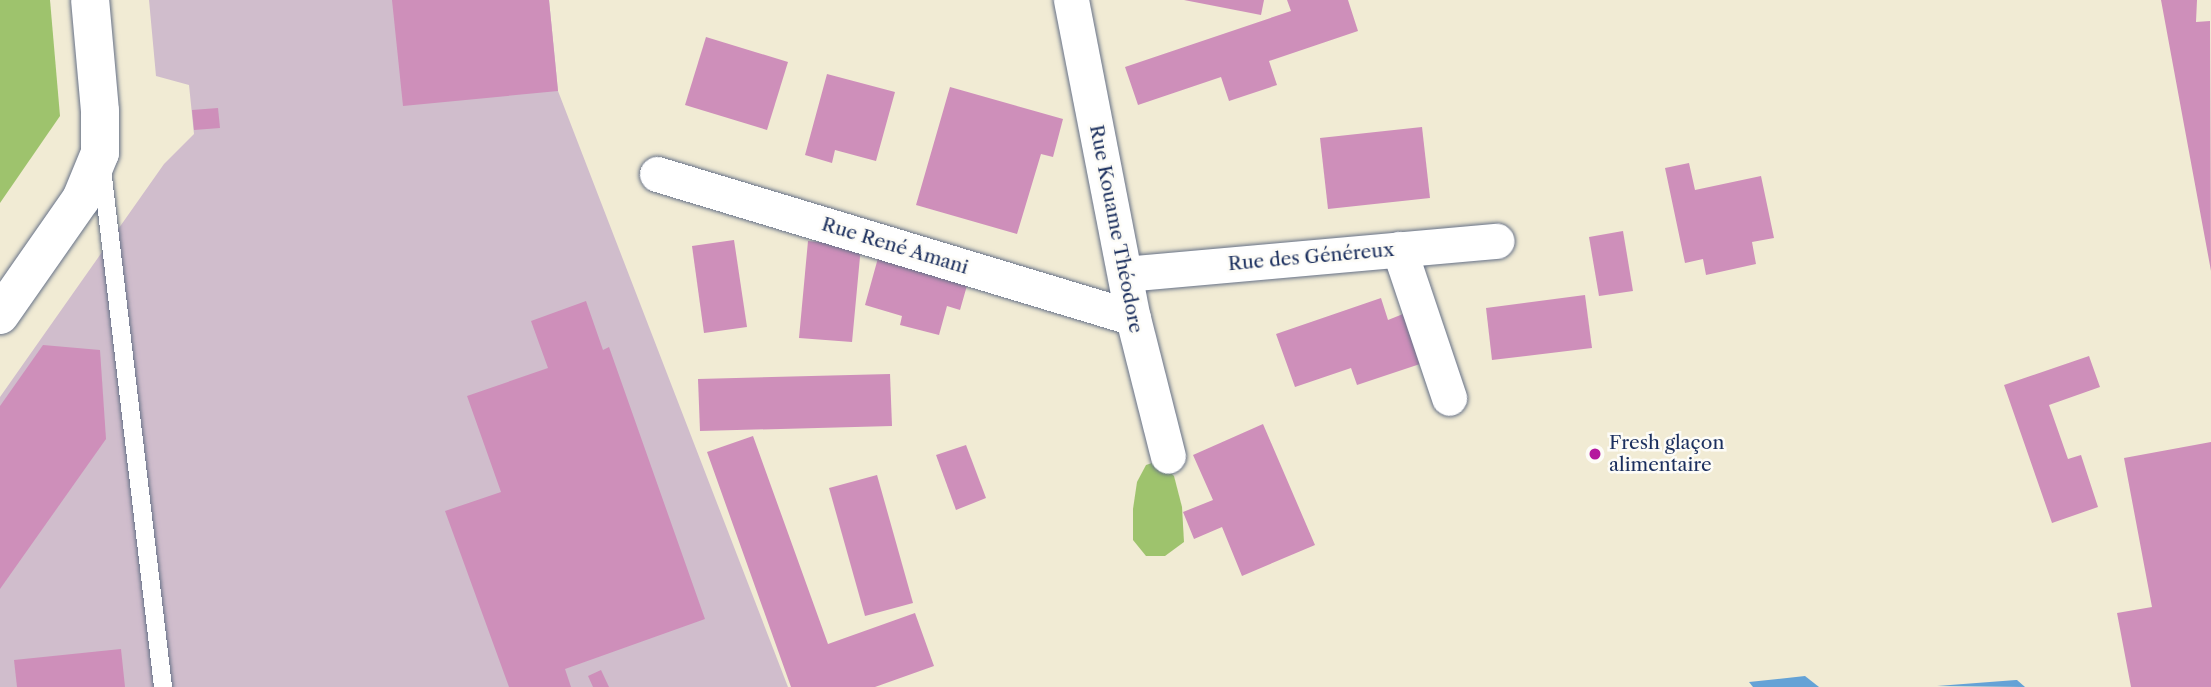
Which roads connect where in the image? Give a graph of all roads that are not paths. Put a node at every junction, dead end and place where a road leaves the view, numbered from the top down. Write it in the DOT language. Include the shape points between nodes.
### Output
graph roads {
  1 [pos="90,0"];
  2 [pos="1071,0"];
  3 [pos="100,153"];
  4 [pos="657,174"];
  5 [pos="1497,241"];
  6 [pos="1399,249"];
  7 [pos="1125,274"];
  8 [pos="0,315"];
  9 [pos="1133,318"];
  10 [pos="1449,398"];
  11 [pos="1168,456"];
  12 [pos="163,687"];
  1 -- 3 [label="street"];
  2 -- 7 [label="street, Rue Kouame Théodore"];
  3 -- 8 [label="street" via="81,199"];
  3 -- 12 [label="lane"];
  4 -- 9 [label="street, Rue René Amani"];
  5 -- 6 [label="street, Rue des Généreux"];
  6 -- 7 [label="street, Rue des Généreux"];
  6 -- 10 [label="street"];
  7 -- 9 [label="street, Rue Kouame Théodore"];
  9 -- 11 [label="street, Rue Kouame Théodore"];
}
